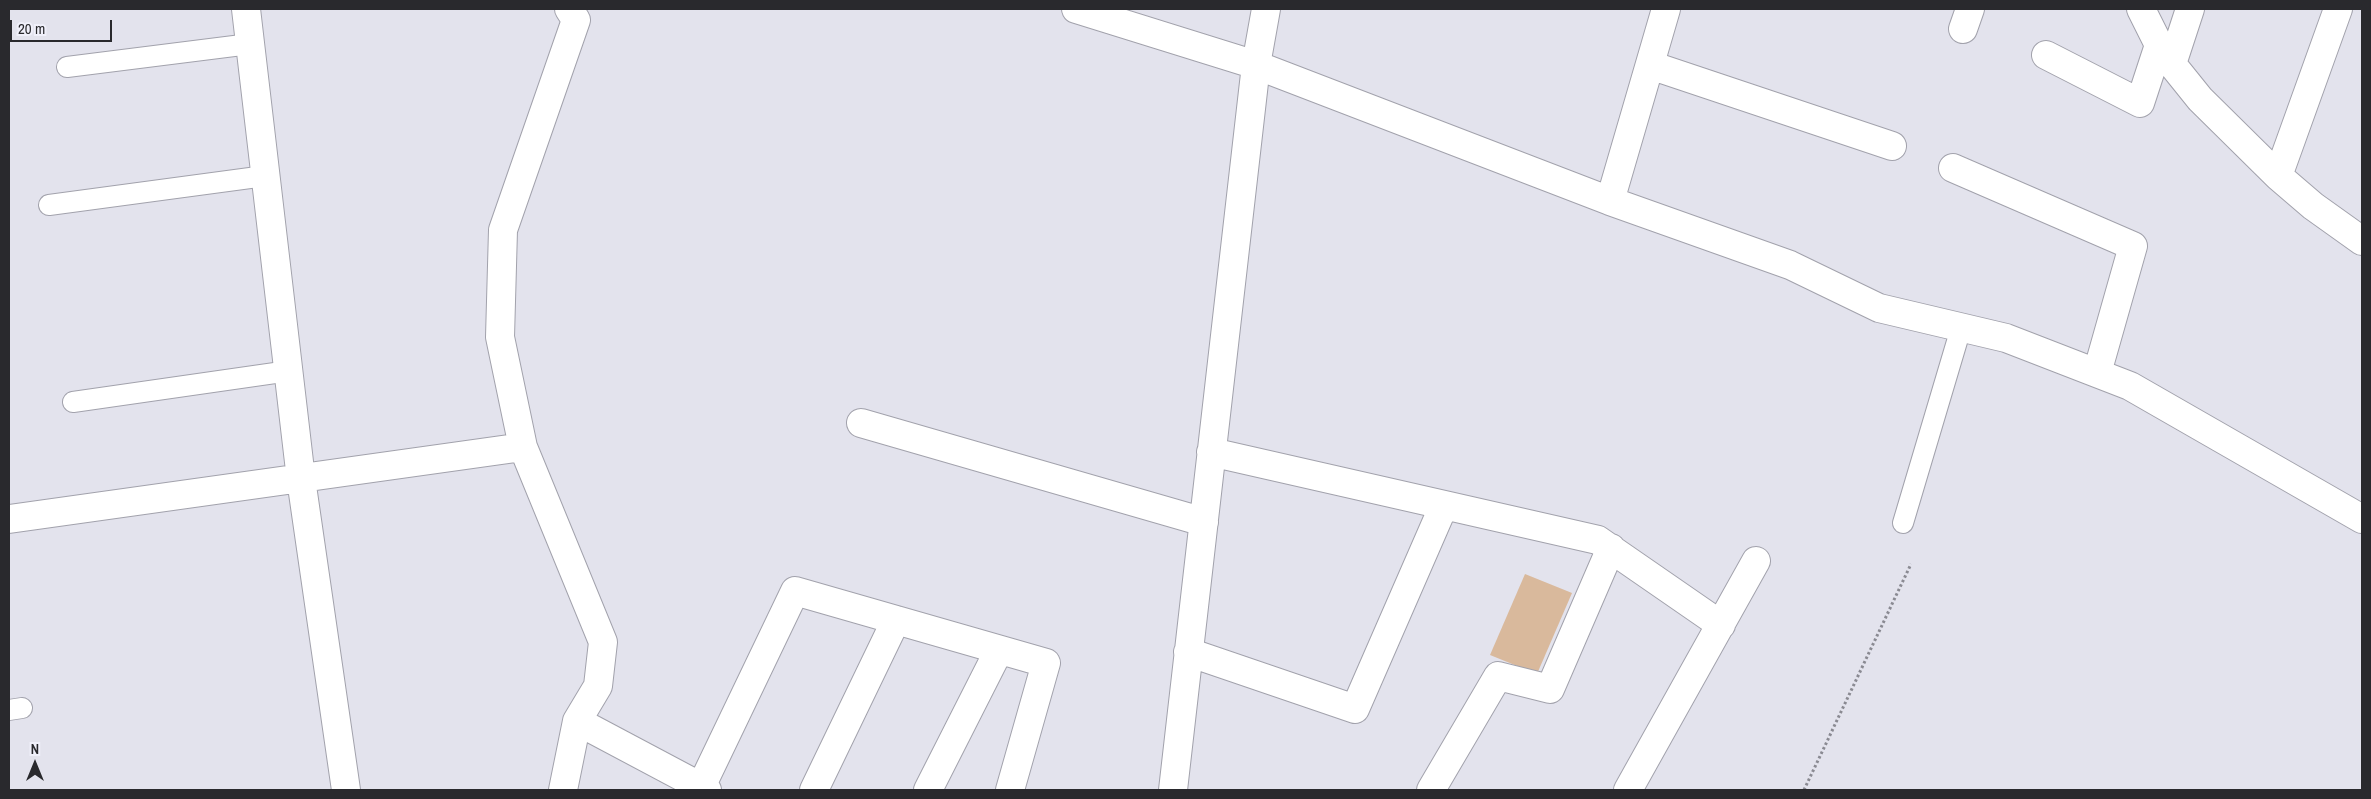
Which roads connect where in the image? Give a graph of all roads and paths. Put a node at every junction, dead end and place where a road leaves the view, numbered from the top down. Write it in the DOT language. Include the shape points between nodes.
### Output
graph roads {
  1 [pos="246,9"];
  2 [pos="569,9"];
  3 [pos="1076,9"];
  4 [pos="1266,9"];
  5 [pos="1666,9"];
  6 [pos="2141,9"];
  7 [pos="2190,9"];
  8 [pos="2338,9"];
  9 [pos="250,44"];
  10 [pos="2166,54"];
  11 [pos="2046,55"];
  12 [pos="1256,65"];
  13 [pos="1650,65"];
  14 [pos="67,66"];
  15 [pos="1892,146"];
  16 [pos="1953,168"];
  17 [pos="266,176"];
  18 [pos="2278,176"];
  19 [pos="1610,201"];
  20 [pos="49,205"];
  21 [pos="2362,241"];
  22 [pos="1961,328"];
  23 [pos="289,371"];
  24 [pos="2097,373"];
  25 [pos="73,402"];
  26 [pos="861,423"];
  27 [pos="523,447"];
  28 [pos="1211,452"];
  29 [pos="301,479"];
  30 [pos="1444,505"];
  31 [pos="9,519"];
  32 [pos="2362,519"];
  33 [pos="1204,522"];
  34 [pos="1903,523"];
  35 [pos="1611,548"];
  36 [pos="1756,561"];
  37 [pos="1911,564"];
  38 [pos="896,620"];
  39 [pos="1720,625"];
  40 [pos="998,650"];
  41 [pos="1188,652"];
  42 [pos="577,721"];
  43 [pos="704,789"];
  44 [pos="346,790"];
  45 [pos="563,790"];
  46 [pos="814,790"];
  47 [pos="928,790"];
  48 [pos="1010,790"];
  49 [pos="1173,790"];
  50 [pos="1431,790"];
  51 [pos="1628,790"];
  52 [pos="1804,790"];
  1 -- 9 [label="street"];
  2 -- 27 [label="street" via="576,20 503,230 500,337"];
  3 -- 12 [label="street"];
  4 -- 12 [label="street"];
  5 -- 13 [label="street"];
  6 -- 10 [label="street"];
  7 -- 10 [label="street"];
  8 -- 18 [label="street"];
  9 -- 14 [label="lane"];
  9 -- 17 [label="street"];
  10 -- 11 [label="street" via="2140,103"];
  10 -- 18 [label="street" via="2200,99"];
  12 -- 19 [label="street"];
  12 -- 28 [label="street"];
  13 -- 15 [label="street"];
  13 -- 19 [label="street"];
  16 -- 24 [label="street" via="2133,246"];
  17 -- 20 [label="lane"];
  17 -- 23 [label="street"];
  18 -- 21 [label="street"];
  19 -- 22 [label="street" via="1790,265 1880,308"];
  22 -- 24 [label="street" via="2006,338"];
  22 -- 34 [label="lane"];
  23 -- 25 [label="lane"];
  23 -- 29 [label="street"];
  24 -- 32 [label="street" via="2130,386"];
  26 -- 33 [label="street"];
  27 -- 29 [label="street"];
  27 -- 42 [label="street" via="603,642 598,686"];
  28 -- 30 [label="street"];
  28 -- 33 [label="street"];
  29 -- 31 [label="street"];
  29 -- 44 [label="street"];
  30 -- 35 [label="street" via="1598,540"];
  30 -- 41 [label="street" via="1355,709"];
  33 -- 41 [label="street"];
  35 -- 39 [label="street"];
  35 -- 50 [label="street" via="1550,689 1498,676"];
  36 -- 39 [label="street"];
  37 -- 52 [label="path"];
  38 -- 40 [label="street"];
  38 -- 43 [label="street" via="795,591"];
  38 -- 46 [label="street"];
  39 -- 51 [label="street"];
  40 -- 47 [label="street"];
  40 -- 48 [label="street" via="1046,663"];
  41 -- 49 [label="street"];
  42 -- 43 [label="street"];
  42 -- 45 [label="street"];
}
